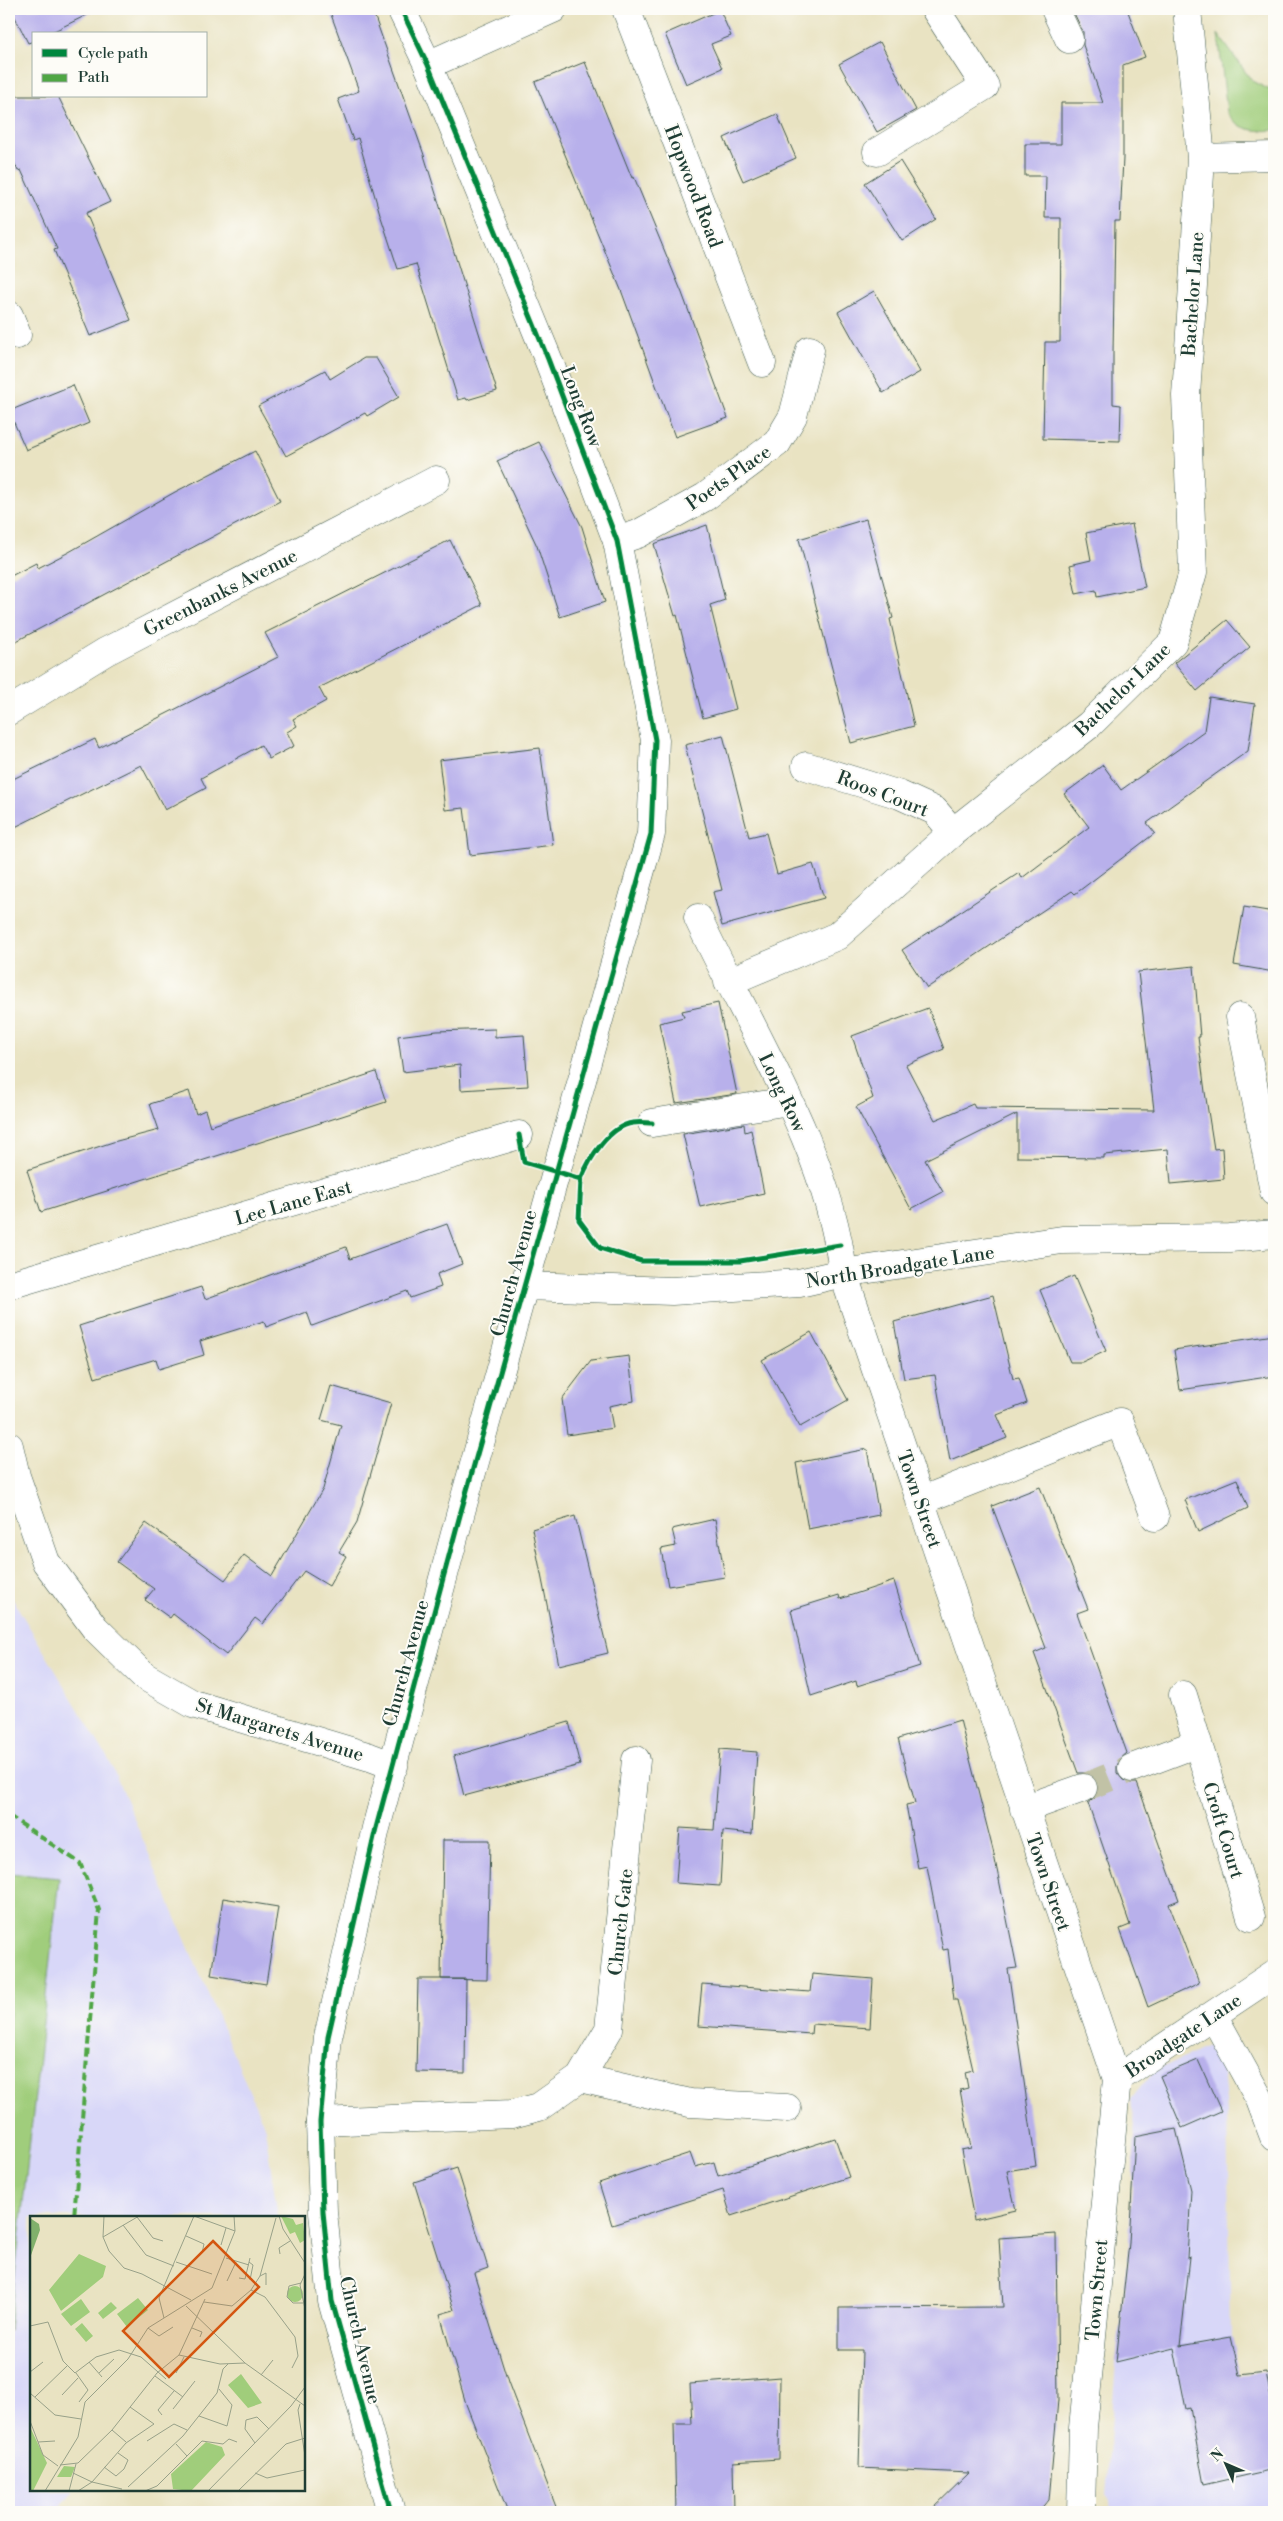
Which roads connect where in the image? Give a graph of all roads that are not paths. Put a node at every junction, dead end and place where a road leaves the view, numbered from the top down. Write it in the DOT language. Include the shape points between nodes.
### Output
graph roads {
  1 [pos="401,9"];
  2 [pos="553,9"];
  3 [pos="626,9"];
  4 [pos="936,9"];
  5 [pos="1055,9"];
  6 [pos="1187,9"];
  7 [pos="1069,39"];
  8 [pos="428,65"];
  9 [pos="877,152"];
  10 [pos="1274,156"];
  11 [pos="1201,158"];
  12 [pos="810,350"];
  13 [pos="762,363"];
  14 [pos="436,480"];
  15 [pos="617,541"];
  16 [pos="9,711"];
  17 [pos="806,766"];
  18 [pos="953,832"];
  19 [pos="651,834"];
  20 [pos="698,918"];
  21 [pos="728,982"];
  22 [pos="1240,1017"];
  23 [pos="789,1101"];
  24 [pos="652,1123"];
  25 [pos="519,1135"];
  26 [pos="1274,1192"];
  27 [pos="1274,1234"];
  28 [pos="843,1273"];
  29 [pos="9,1285"];
  30 [pos="526,1286"];
  31 [pos="9,1446"];
  32 [pos="920,1501"];
  33 [pos="1155,1518"];
  34 [pos="1183,1695"];
  35 [pos="1198,1743"];
  36 [pos="636,1760"];
  37 [pos="394,1766"];
  38 [pos="1132,1768"];
  39 [pos="1083,1788"];
  40 [pos="1024,1809"];
  41 [pos="1251,1917"];
  42 [pos="1274,1974"];
  43 [pos="1213,2015"];
  44 [pos="580,2078"];
  45 [pos="1116,2079"];
  46 [pos="787,2108"];
  47 [pos="320,2122"];
  48 [pos="1274,2137"];
  49 [pos="391,2512"];
  50 [pos="1081,2512"];
  1 -- 8 [label="street, Long Row"];
  2 -- 8 [label="street"];
  3 -- 13 [label="street, Hopwood Road"];
  4 -- 9 [label="street" via="985,86"];
  5 -- 7 [label="street"];
  6 -- 11 [label="street, Bachelor Lane"];
  8 -- 15 [label="street, Long Row" via="548,359"];
  10 -- 11 [label="street"];
  11 -- 18 [label="street, Bachelor Lane" via="1186,396 1193,572 1172,642 1089,725"];
  12 -- 15 [label="street, Poets Place" via="793,416 777,443 705,497 638,534"];
  14 -- 16 [label="street, Greenbanks Avenue" via="105,652"];
  15 -- 19 [label="street, Long Row" via="655,740"];
  17 -- 18 [label="street, Roos Court" via="900,795 935,811"];
  18 -- 21 [label="street, Bachelor Lane" via="837,936"];
  19 -- 30 [label="street, Church Avenue"];
  20 -- 21 [label="street, Long Row"];
  21 -- 23 [label="street, Long Row"];
  22 -- 26 [label="street"];
  23 -- 24 [label="street"];
  23 -- 28 [label="street, Long Row" via="824,1184 840,1245"];
  25 -- 29 [label="street, Lee Lane East"];
  27 -- 28 [label="street, North Broadgate Lane" via="1230,1238 1062,1240"];
  28 -- 30 [label="street, North Broadgate Lane" via="799,1283 672,1291"];
  28 -- 32 [label="street, Town Street"];
  30 -- 37 [label="street, Church Avenue" via="460,1515"];
  31 -- 37 [label="street, St Margarets Avenue" via="46,1562 95,1628 144,1676 193,1704"];
  32 -- 33 [label="street" via="1120,1422"];
  32 -- 40 [label="street, Town Street"];
  34 -- 35 [label="street, Croft Court"];
  35 -- 38 [label="street"];
  35 -- 41 [label="street, Croft Court"];
  36 -- 44 [label="street, Church Gate" via="609,2029"];
  37 -- 47 [label="street, Church Avenue" via="376,1828 328,2037"];
  39 -- 40 [label="street"];
  40 -- 45 [label="street, Town Street"];
  42 -- 43 [label="street, Broadgate Lane"];
  43 -- 45 [label="street, Broadgate Lane"];
  43 -- 48 [label="street" via="1260,2100"];
  44 -- 46 [label="street" via="690,2103"];
  44 -- 47 [label="street, Church Gate" via="539,2107 512,2114"];
  45 -- 50 [label="street, Town Street" via="1083,2428"];
  47 -- 49 [label="street, Church Avenue" via="323,2212 332,2301"];
}
